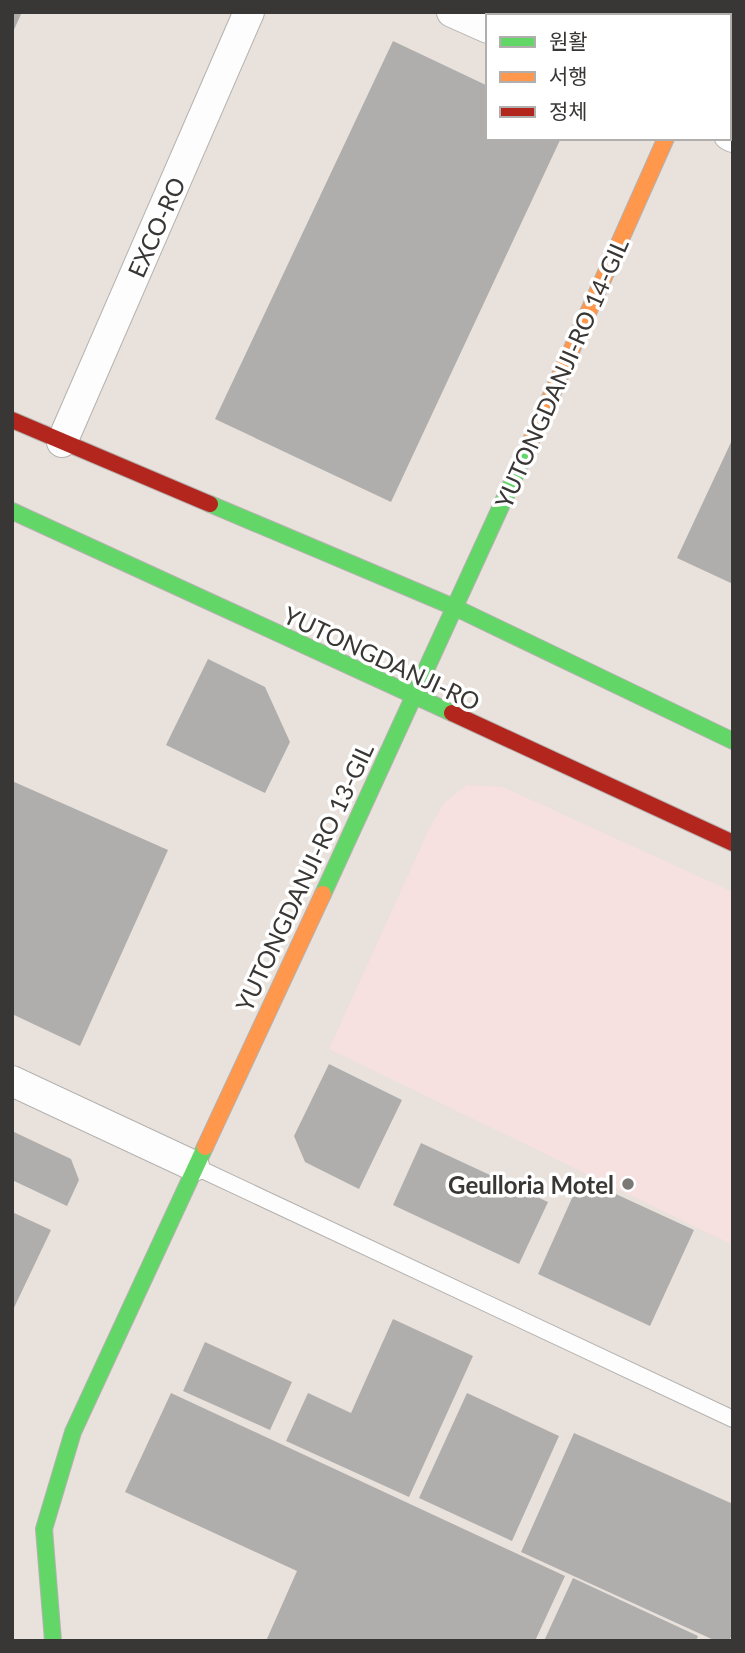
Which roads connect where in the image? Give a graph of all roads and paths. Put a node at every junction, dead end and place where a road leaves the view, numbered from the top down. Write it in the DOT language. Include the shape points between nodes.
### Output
graph roads {
  1 [pos="249,12"];
  2 [pos="452,12"];
  3 [pos="486,27"];
  4 [pos="665,140"];
  5 [pos="12,420"];
  6 [pos="62,442"];
  7 [pos="12,511"];
  8 [pos="456,608"];
  9 [pos="414,698"];
  10 [pos="733,741"];
  11 [pos="733,844"];
  12 [pos="12,1082"];
  13 [pos="194,1166"];
  14 [pos="733,1419"];
  15 [pos="53,1641"];
  1 -- 6 [label="street, EXCO-RO"];
  2 -- 3 [label="street"];
  4 -- 8 [label="street, YUTONGDANJI-RO 14-GIL"];
  5 -- 6 [label="street"];
  6 -- 8 [label="street"];
  7 -- 9 [label="street, YUTONGDANJI-RO"];
  8 -- 9 [label="street, YUTONGDANJI-RO 13-GIL"];
  8 -- 10 [label="street"];
  9 -- 11 [label="street, YUTONGDANJI-RO"];
  9 -- 13 [label="street, YUTONGDANJI-RO 13-GIL"];
  12 -- 13 [label="street"];
  13 -- 14 [label="lane"];
  13 -- 15 [label="street, YUTONGDANJI-RO 13-GIL" via="65,1456 44,1529"];
}
